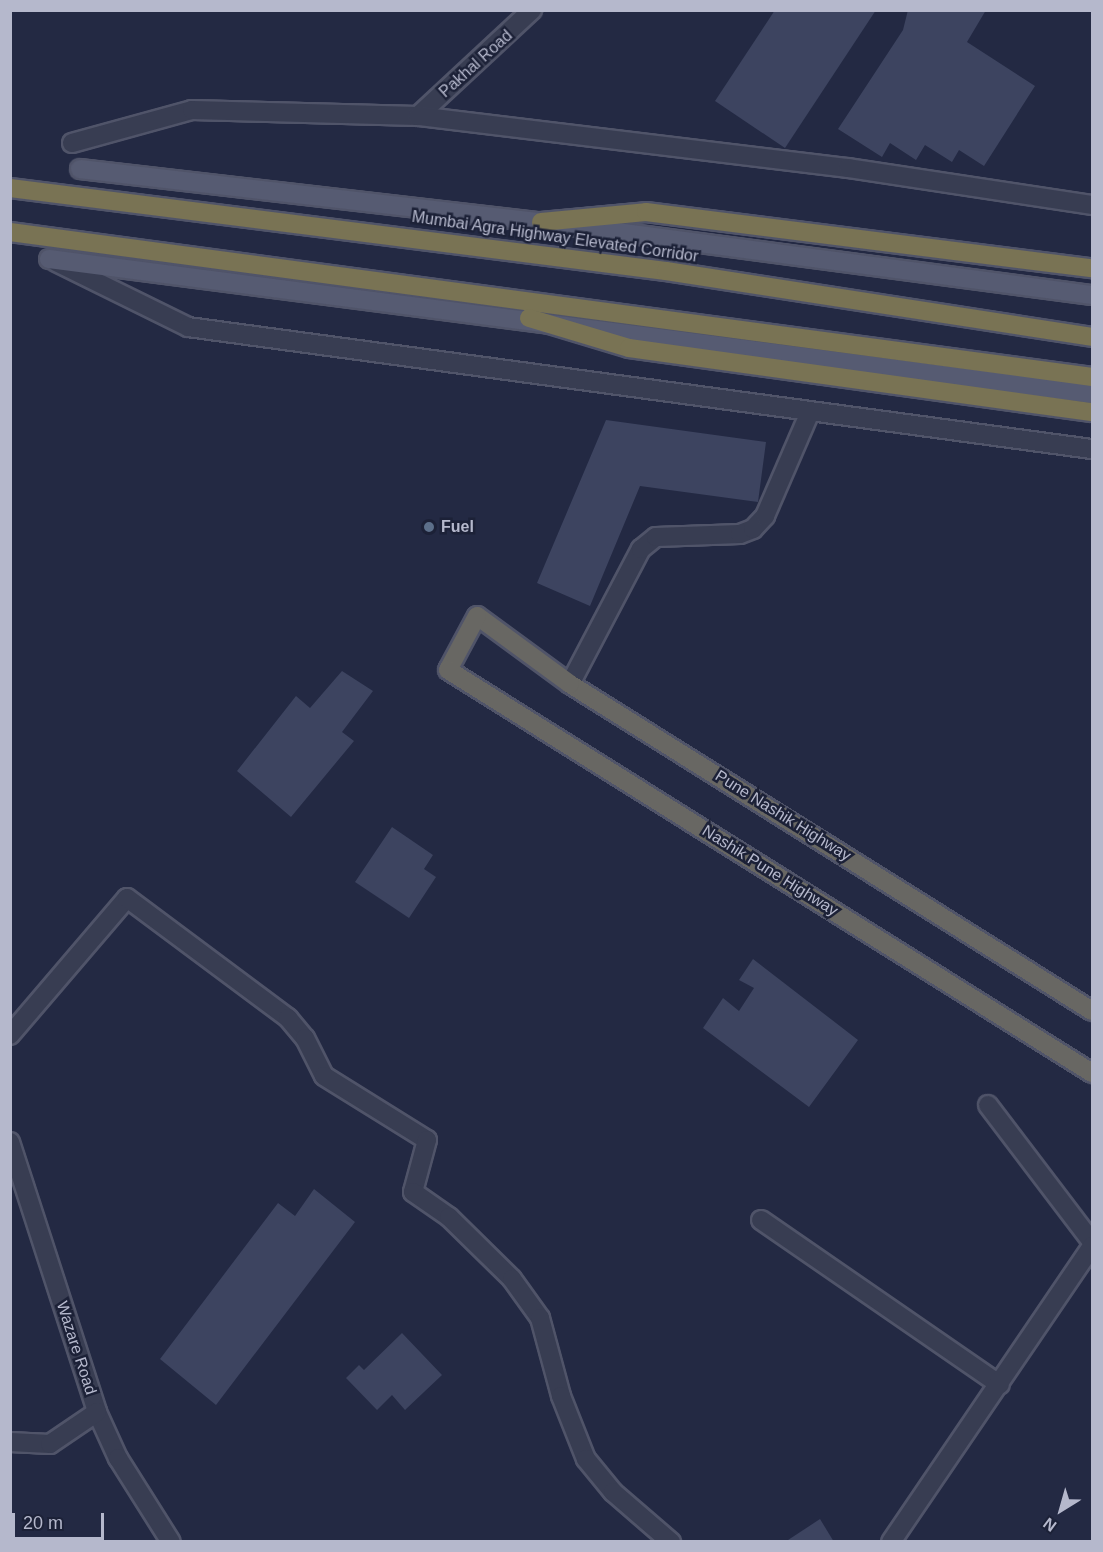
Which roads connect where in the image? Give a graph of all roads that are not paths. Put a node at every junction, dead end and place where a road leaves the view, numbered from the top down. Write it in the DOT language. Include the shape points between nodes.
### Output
graph roads {
  1 [pos="532,10"];
  2 [pos="418,116"];
  3 [pos="72,143"];
  4 [pos="80,169"];
  5 [pos="10,188"];
  6 [pos="1092,206"];
  7 [pos="541,222"];
  8 [pos="10,232"];
  9 [pos="50,259"];
  10 [pos="1092,268"];
  11 [pos="1092,295"];
  12 [pos="529,318"];
  13 [pos="1092,337"];
  14 [pos="1092,377"];
  15 [pos="1092,394"];
  16 [pos="810,412"];
  17 [pos="1092,412"];
  18 [pos="1092,450"];
  19 [pos="448,670"];
  20 [pos="570,684"];
  21 [pos="1092,1011"];
  22 [pos="10,1035"];
  23 [pos="1092,1073"];
  24 [pos="988,1106"];
  25 [pos="10,1142"];
  26 [pos="761,1220"];
  27 [pos="1092,1244"];
  28 [pos="1000,1385"];
  29 [pos="97,1412"];
  30 [pos="10,1442"];
  31 [pos="892,1541"];
  32 [pos="171,1542"];
  33 [pos="671,1542"];
  1 -- 2 [label="street, Pakhal Road"];
  2 -- 3 [label="street" via="192,110"];
  2 -- 6 [label="street" via="848,168"];
  4 -- 7 [label="main road"];
  5 -- 13 [label="highway, Mumbai Agra Highway Elevated Corridor" via="654,270"];
  7 -- 10 [label="highway" via="646,212"];
  7 -- 11 [label="main road"];
  8 -- 14 [label="highway"];
  9 -- 12 [label="main road"];
  9 -- 16 [label="street" via="188,327"];
  12 -- 15 [label="main road"];
  12 -- 17 [label="highway" via="628,348"];
  16 -- 18 [label="street"];
  16 -- 20 [label="street" via="765,516 753,529 741,534 656,537 641,549"];
  19 -- 20 [label="highway, Pune Nashik Highway" via="477,616"];
  19 -- 23 [label="highway, Nashik Pune Highway"];
  20 -- 21 [label="highway, Pune Nashik Highway"];
  22 -- 33 [label="street" via="127,897 288,1018 305,1038 324,1076 427,1140 413,1192 458,1225 512,1279 540,1318 561,1396 586,1459 613,1492"];
  24 -- 27 [label="street"];
  25 -- 29 [label="street, Wazare Road"];
  26 -- 28 [label="street"];
  27 -- 28 [label="street"];
  28 -- 31 [label="street"];
  29 -- 30 [label="street" via="50,1443"];
  29 -- 32 [label="street, Wazare Road" via="118,1458"];
}
